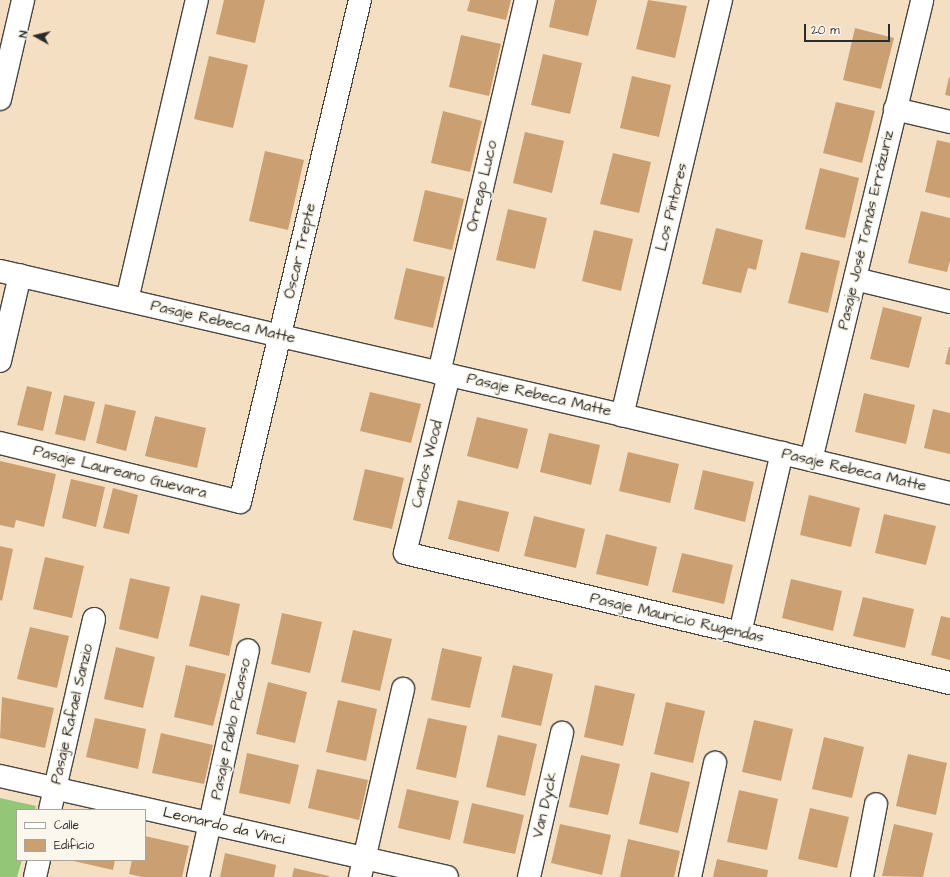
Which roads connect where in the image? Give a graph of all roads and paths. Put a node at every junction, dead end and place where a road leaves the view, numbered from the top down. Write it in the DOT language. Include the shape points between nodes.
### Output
graph roads {
  1 [pos="23,0"];
  2 [pos="197,0"];
  3 [pos="360,0"];
  4 [pos="526,0"];
  5 [pos="721,0"];
  6 [pos="922,0"];
  7 [pos="0,100"];
  8 [pos="896,109"];
  9 [pos="950,122"];
  10 [pos="10,273"];
  11 [pos="855,279"];
  12 [pos="127,300"];
  13 [pos="950,302"];
  14 [pos="280,335"];
  15 [pos="0,361"];
  16 [pos="444,374"];
  17 [pos="622,415"];
  18 [pos="0,443"];
  19 [pos="782,453"];
  20 [pos="811,460"];
  21 [pos="950,493"];
  22 [pos="240,502"];
  23 [pos="405,553"];
  24 [pos="94,619"];
  25 [pos="740,633"];
  26 [pos="248,650"];
  27 [pos="950,682"];
  28 [pos="403,689"];
  29 [pos="562,733"];
  30 [pos="716,763"];
  31 [pos="0,776"];
  32 [pos="55,788"];
  33 [pos="876,804"];
  34 [pos="50,809"];
  35 [pos="210,823"];
  36 [pos="38,861"];
  37 [pos="362,868"];
  38 [pos="35,877"];
  39 [pos="198,877"];
  40 [pos="447,877"];
  41 [pos="529,877"];
  42 [pos="690,877"];
  43 [pos="862,877"];
  1 -- 7 [label="street"];
  2 -- 12 [label="street"];
  3 -- 14 [label="street, Óscar Trepte"];
  4 -- 16 [label="street, Orrego Luco"];
  5 -- 17 [label="street, Los Pintores"];
  6 -- 8 [label="street, Pasaje José Tomás Errázuriz"];
  8 -- 9 [label="street"];
  8 -- 11 [label="street, Pasaje José Tomás Errázuriz"];
  10 -- 12 [label="street, Pasaje Rebeca Matte"];
  10 -- 15 [label="street"];
  11 -- 13 [label="street"];
  11 -- 20 [label="street, Pasaje José Tomás Errázuriz"];
  12 -- 14 [label="street, Pasaje Rebeca Matte"];
  14 -- 16 [label="street, Pasaje Rebeca Matte"];
  14 -- 22 [label="street, Óscar Trepte"];
  16 -- 17 [label="street, Pasaje Rebeca Matte"];
  16 -- 23 [label="street, Carlos Wood"];
  17 -- 19 [label="street, Pasaje Rebeca Matte"];
  18 -- 22 [label="street, Pasaje Laureano Guevara"];
  19 -- 20 [label="street, Pasaje Rebeca Matte"];
  19 -- 25 [label="street"];
  20 -- 21 [label="street, Pasaje Rebeca Matte"];
  23 -- 25 [label="street, Pasaje Mauricio Rugendas"];
  24 -- 32 [label="street, Pasaje Rafael Sanzio"];
  25 -- 27 [label="street, Pasaje Mauricio Rugendas"];
  26 -- 35 [label="street, Pasaje Pablo Picasso"];
  28 -- 37 [label="street"];
  29 -- 41 [label="street, Van Dyck"];
  30 -- 42 [label="street"];
  31 -- 32 [label="street, Leonardo da Vinci"];
  32 -- 34 [label="street, Pasaje Rafael Sanzio"];
  32 -- 35 [label="street, Leonardo da Vinci"];
  33 -- 43 [label="street"];
  35 -- 37 [label="street, Leonardo da Vinci"];
  35 -- 39 [label="street, Pasaje Pablo Picasso"];
  36 -- 38 [label="street"];
  37 -- 40 [label="street, Leonardo da Vinci"];
}
